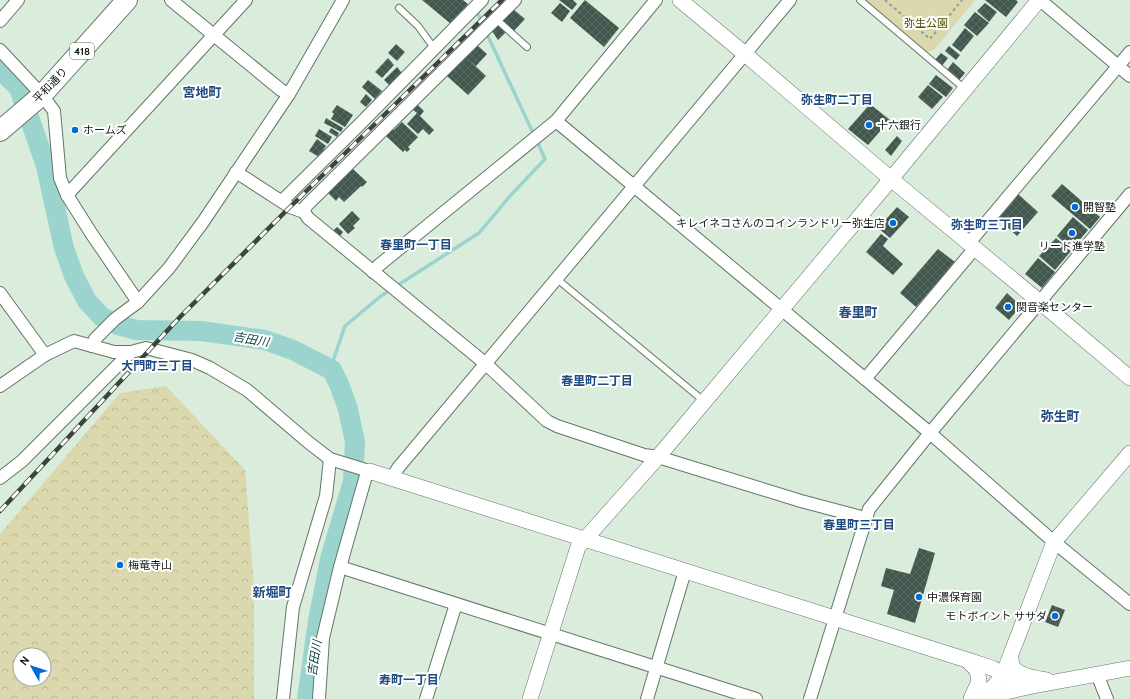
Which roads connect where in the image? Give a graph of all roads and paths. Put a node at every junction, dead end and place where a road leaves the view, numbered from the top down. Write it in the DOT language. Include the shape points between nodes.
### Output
graph roads {
  1 [pos="18,0"];
  2 [pos="127,0"];
  3 [pos="171,0"];
  4 [pos="246,0"];
  5 [pos="343,0"];
  6 [pos="482,0"];
  7 [pos="515,0"];
  8 [pos="656,0"];
  9 [pos="680,0"];
  10 [pos="790,0"];
  11 [pos="860,0"];
  12 [pos="884,0"];
  13 [pos="962,0"];
  14 [pos="1039,0"];
  15 [pos="399,8"];
  16 [pos="0,21"];
  17 [pos="488,26"];
  18 [pos="214,36"];
  19 [pos="527,47"];
  20 [pos="434,48"];
  21 [pos="0,50"];
  22 [pos="1130,52"];
  23 [pos="745,54"];
  24 [pos="1118,66"];
  25 [pos="1130,76"];
  26 [pos="965,89"];
  27 [pos="289,94"];
  28 [pos="33,103"];
  29 [pos="556,121"];
  30 [pos="0,131"];
  31 [pos="236,172"];
  32 [pos="891,179"];
  33 [pos="634,186"];
  34 [pos="1130,194"];
  35 [pos="67,195"];
  36 [pos="282,201"];
  37 [pos="304,212"];
  38 [pos="972,245"];
  39 [pos="373,272"];
  40 [pos="557,279"];
  41 [pos="0,294"];
  42 [pos="138,302"];
  43 [pos="1040,302"];
  44 [pos="782,309"];
  45 [pos="93,342"];
  46 [pos="131,352"];
  47 [pos="45,355"];
  48 [pos="486,364"];
  49 [pos="1130,378"];
  50 [pos="865,379"];
  51 [pos="0,386"];
  52 [pos="705,402"];
  53 [pos="930,433"];
  54 [pos="1130,453"];
  55 [pos="658,457"];
  56 [pos="334,460"];
  57 [pos="364,469"];
  58 [pos="0,478"];
  59 [pos="392,478"];
  60 [pos="865,518"];
  61 [pos="585,539"];
  62 [pos="1054,542"];
  63 [pos="340,567"];
  64 [pos="685,570"];
  65 [pos="456,604"];
  66 [pos="1130,604"];
  67 [pos="836,617"];
  68 [pos="551,634"];
  69 [pos="1011,658"];
  70 [pos="967,660"];
  71 [pos="657,668"];
  72 [pos="1130,668"];
  73 [pos="997,671"];
  74 [pos="1098,674"];
  75 [pos="1058,681"];
  76 [pos="1026,687"];
  77 [pos="976,698"];
  78 [pos="282,699"];
  79 [pos="319,699"];
  80 [pos="426,699"];
  81 [pos="530,699"];
  82 [pos="647,699"];
  83 [pos="756,699"];
  84 [pos="810,699"];
  85 [pos="1107,699"];
  1 -- 16 [label="street"];
  2 -- 28 [label="highway, 平和通り / 418"];
  3 -- 18 [label="street"];
  4 -- 18 [label="street"];
  5 -- 27 [label="street"];
  6 -- 20 [label="street"];
  7 -- 17 [label="street"];
  8 -- 29 [label="street"];
  9 -- 23 [label="street"];
  10 -- 23 [label="street"];
  11 -- 26 [label="lane"];
  12 -- 13 [label="path" via="930,39"];
  14 -- 24 [label="street"];
  14 -- 26 [label="street"];
  15 -- 20 [label="lane" via="418,26"];
  17 -- 19 [label="lane"];
  17 -- 37 [label="street" via="306,206"];
  18 -- 27 [label="street"];
  18 -- 35 [label="street"];
  20 -- 36 [label="street"];
  21 -- 28 [label="street"];
  22 -- 24 [label="street"];
  23 -- 32 [label="street"];
  23 -- 33 [label="street"];
  24 -- 25 [label="street"];
  24 -- 38 [label="street"];
  26 -- 32 [label="street"];
  27 -- 31 [label="street"];
  28 -- 30 [label="highway, 平和通り / 418"];
  28 -- 35 [label="street" via="54,111 60,178"];
  29 -- 33 [label="street"];
  29 -- 39 [label="street"];
  31 -- 36 [label="street"];
  31 -- 42 [label="street" via="169,268"];
  32 -- 38 [label="street"];
  32 -- 44 [label="street"];
  33 -- 40 [label="street"];
  33 -- 44 [label="street"];
  34 -- 43 [label="street"];
  35 -- 42 [label="street"];
  36 -- 37 [label="street"];
  37 -- 39 [label="street"];
  38 -- 43 [label="street"];
  38 -- 50 [label="street"];
  39 -- 48 [label="street"];
  40 -- 48 [label="street"];
  40 -- 52 [label="lane"];
  41 -- 47 [label="street"];
  42 -- 45 [label="street" via="115,319"];
  43 -- 49 [label="street"];
  43 -- 53 [label="street"];
  44 -- 50 [label="street"];
  44 -- 52 [label="street"];
  45 -- 46 [label="street" via="114,352"];
  45 -- 47 [label="street" via="74,340"];
  46 -- 56 [label="street" via="146,348 192,360 210,368 247,390 308,442"];
  46 -- 58 [label="street" via="22,461"];
  47 -- 51 [label="street"];
  48 -- 55 [label="street" via="547,421"];
  48 -- 59 [label="street"];
  50 -- 53 [label="street"];
  52 -- 55 [label="street"];
  53 -- 60 [label="street" via="869,509"];
  53 -- 62 [label="street"];
  54 -- 62 [label="street"];
  55 -- 60 [label="street"];
  55 -- 61 [label="street"];
  56 -- 57 [label="street"];
  56 -- 78 [label="street" via="293,607"];
  57 -- 59 [label="street"];
  57 -- 63 [label="street" via="365,479"];
  59 -- 61 [label="street"];
  60 -- 67 [label="street"];
  61 -- 64 [label="street"];
  61 -- 68 [label="street" via="578,547"];
  62 -- 66 [label="street"];
  62 -- 69 [label="street"];
  63 -- 65 [label="street"];
  63 -- 79 [label="street" via="323,638"];
  64 -- 67 [label="street"];
  64 -- 71 [label="street"];
  65 -- 68 [label="street"];
  65 -- 80 [label="street"];
  67 -- 70 [label="street"];
  67 -- 84 [label="street"];
  68 -- 71 [label="street"];
  68 -- 81 [label="street"];
  69 -- 73 [label="street"];
  69 -- 75 [label="street" via="1014,668 1023,674"];
  70 -- 73 [label="street"];
  70 -- 77 [label="street" via="978,670"];
  71 -- 82 [label="street"];
  71 -- 83 [label="street"];
  72 -- 74 [label="street"];
  73 -- 76 [label="street"];
  73 -- 77 [label="street" via="995,685"];
  74 -- 75 [label="street"];
  74 -- 85 [label="street"];
  75 -- 76 [label="street"];
  76 -- 77 [label="street"];
}
